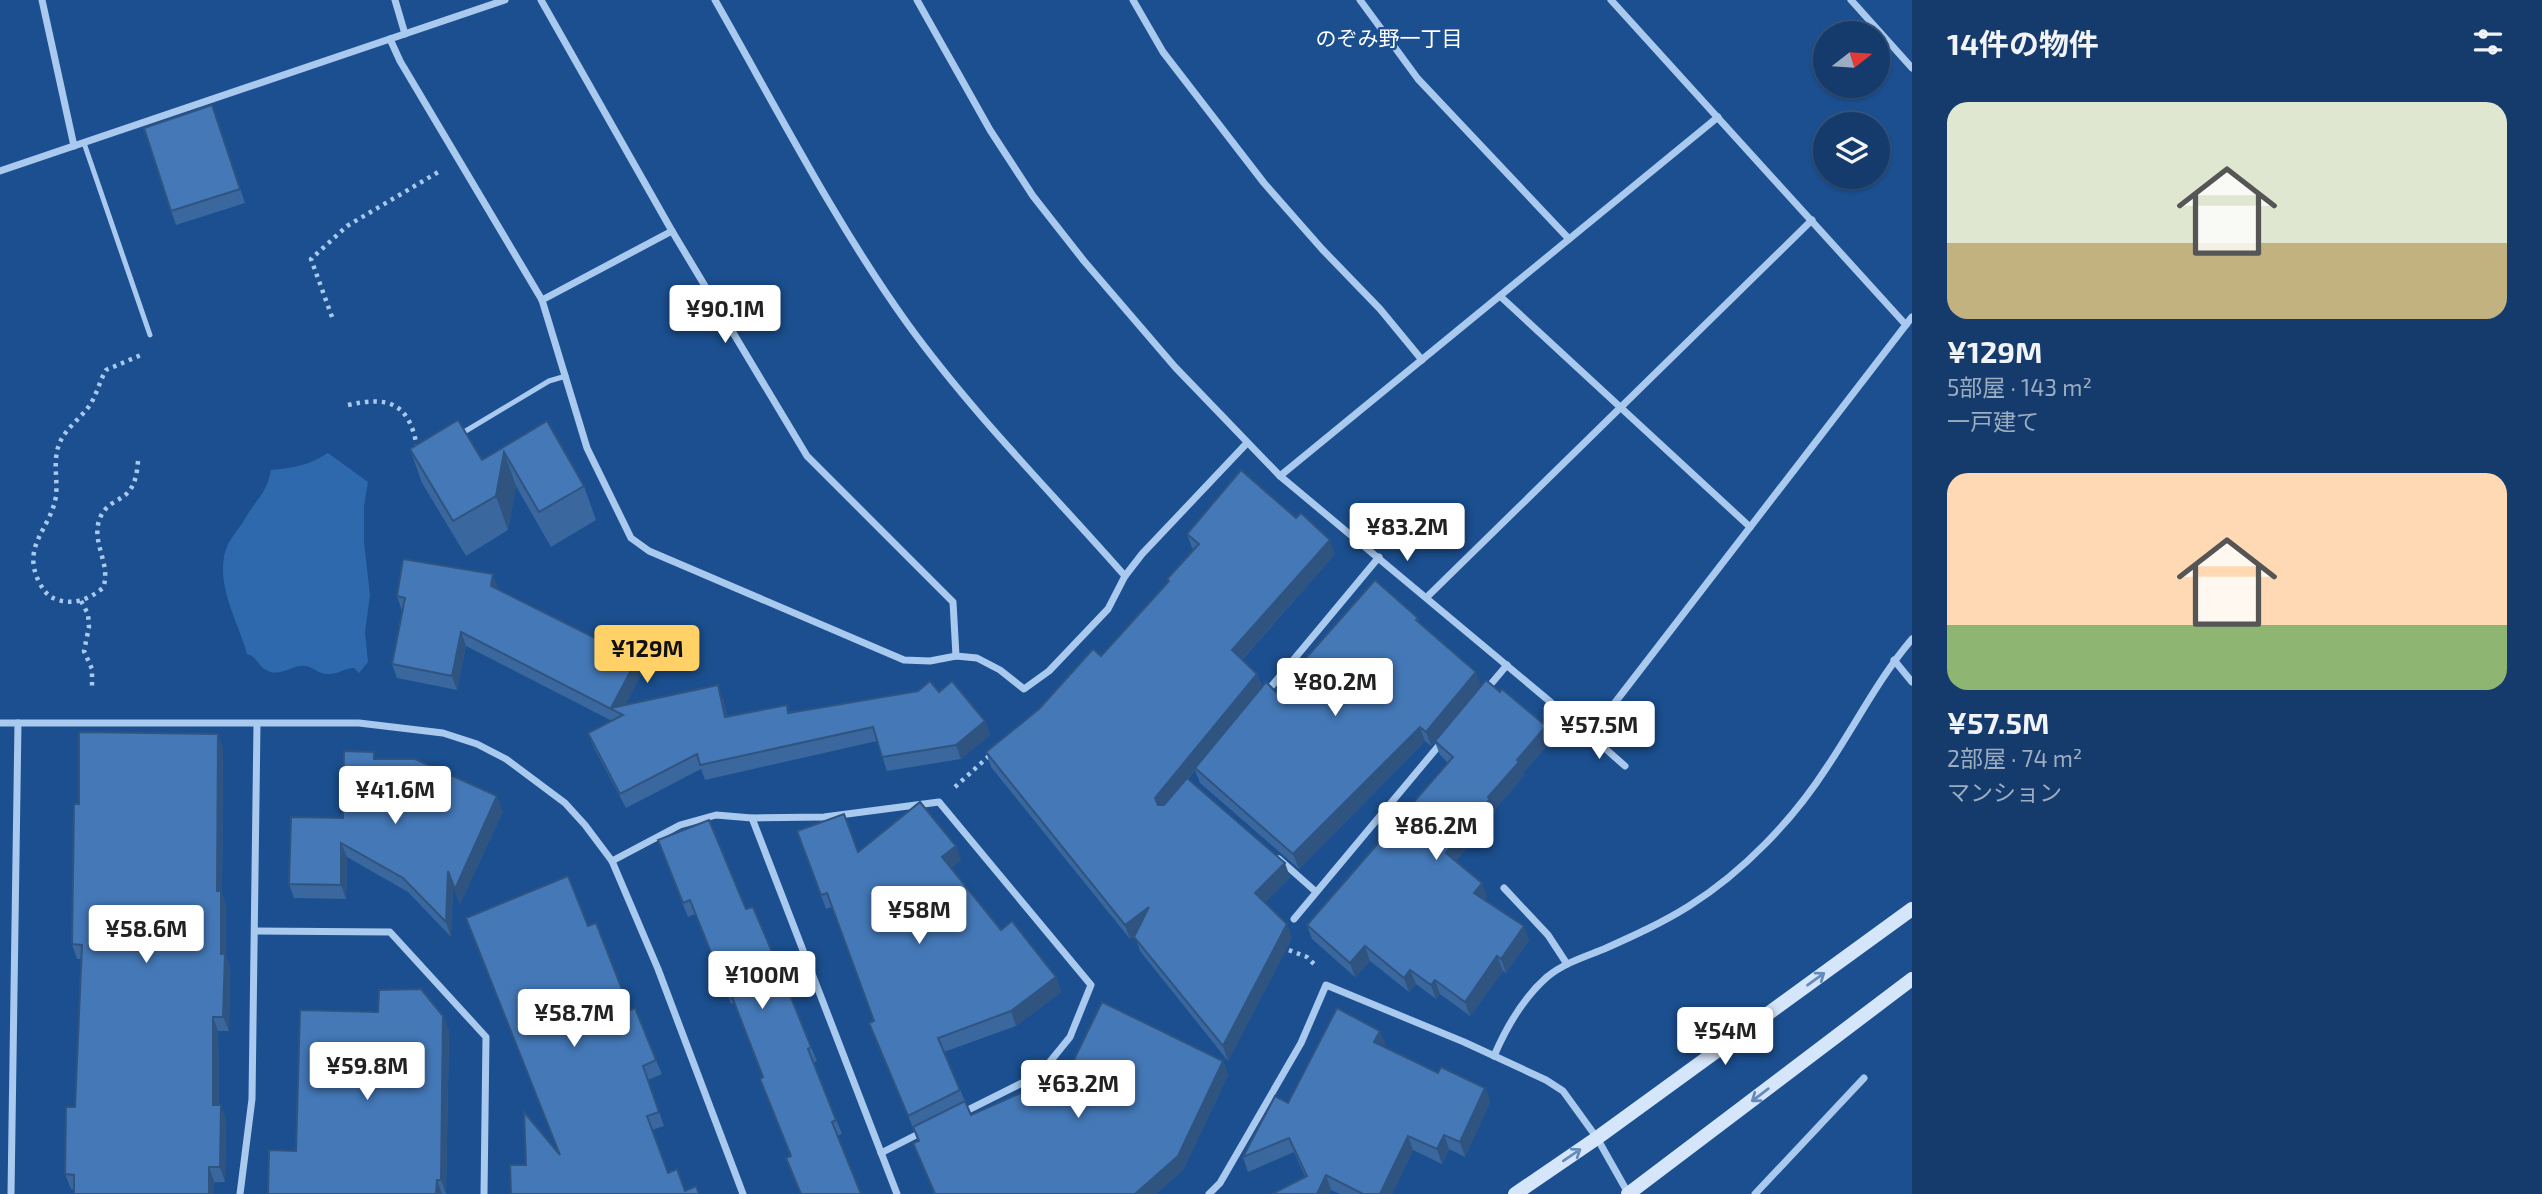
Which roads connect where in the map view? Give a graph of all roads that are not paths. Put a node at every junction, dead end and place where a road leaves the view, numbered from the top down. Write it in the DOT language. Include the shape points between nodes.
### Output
graph roads {
  1 [pos="42,0"];
  2 [pos="395,0"];
  3 [pos="505,0"];
  4 [pos="541,0"];
  5 [pos="715,0"];
  6 [pos="917,0"];
  7 [pos="1133,0"];
  8 [pos="1360,0"];
  9 [pos="1611,0"];
  10 [pos="1851,0"];
  11 [pos="405,34"];
  12 [pos="390,39"];
  13 [pos="1912,68"];
  14 [pos="1718,117"];
  15 [pos="84,144"];
  16 [pos="74,146"];
  17 [pos="0,171"];
  18 [pos="1812,220"];
  19 [pos="672,231"];
  20 [pos="1569,239"];
  21 [pos="1500,296"];
  22 [pos="542,300"];
  23 [pos="1912,317"];
  24 [pos="1906,325"];
  25 [pos="150,335"];
  26 [pos="1422,360"];
  27 [pos="566,376"];
  28 [pos="1620,407"];
  29 [pos="446,443"];
  30 [pos="1247,443"];
  31 [pos="1280,476"];
  32 [pos="1750,527"];
  33 [pos="1379,557"];
  34 [pos="1125,576"];
  35 [pos="1427,597"];
  36 [pos="1912,639"];
  37 [pos="956,656"];
  38 [pos="1895,660"];
  39 [pos="1507,665"];
  40 [pos="1912,682"];
  41 [pos="1481,696"];
  42 [pos="1263,697"];
  43 [pos="0,723"];
  44 [pos="18,723"];
  45 [pos="257,724"];
  46 [pos="1590,735"];
  47 [pos="1446,737"];
  48 [pos="1625,766"];
  49 [pos="752,818"];
  50 [pos="1274,855"];
  51 [pos="612,861"];
  52 [pos="1504,888"];
  53 [pos="1315,891"];
  54 [pos="1912,909"];
  55 [pos="1294,919"];
  56 [pos="255,931"];
  57 [pos="1567,964"];
  58 [pos="1911,981"];
  59 [pos="1494,1056"];
  60 [pos="1864,1078"];
  61 [pos="954,1116"];
  62 [pos="930,1129"];
  63 [pos="1597,1138"];
  64 [pos="881,1153"];
  65 [pos="11,1194"];
  66 [pos="240,1194"];
  67 [pos="484,1194"];
  68 [pos="743,1194"];
  69 [pos="897,1194"];
  70 [pos="1209,1194"];
  71 [pos="1515,1194"];
  72 [pos="1628,1194"];
  73 [pos="1755,1194"];
  1 -- 16 [label="street"];
  2 -- 11 [label="street"];
  3 -- 11 [label="street"];
  4 -- 19 [label="street"];
  5 -- 34 [label="street" via="805,159 907,323 964,395"];
  6 -- 30 [label="street" via="1033,196 1175,367"];
  7 -- 26 [label="street" via="1163,52 1264,183"];
  8 -- 20 [label="street" via="1418,79"];
  9 -- 14 [label="street"];
  10 -- 13 [label="street"];
  11 -- 12 [label="street"];
  12 -- 15 [label="street"];
  12 -- 22 [label="street"];
  14 -- 18 [label="street"];
  14 -- 20 [label="street"];
  15 -- 16 [label="street"];
  15 -- 25 [label="lane"];
  16 -- 17 [label="street"];
  18 -- 24 [label="street"];
  18 -- 28 [label="street"];
  19 -- 22 [label="street"];
  19 -- 37 [label="street" via="807,456 953,602"];
  20 -- 21 [label="street"];
  21 -- 26 [label="street"];
  21 -- 28 [label="street"];
  22 -- 27 [label="street"];
  23 -- 24 [label="street"];
  24 -- 32 [label="street"];
  26 -- 31 [label="street"];
  27 -- 29 [label="lane" via="549,381"];
  27 -- 37 [label="street" via="587,448 631,538 649,551 904,660"];
  28 -- 32 [label="street"];
  28 -- 35 [label="street"];
  30 -- 31 [label="street"];
  30 -- 34 [label="street"];
  31 -- 33 [label="street"];
  32 -- 46 [label="street"];
  33 -- 35 [label="street"];
  33 -- 42 [label="street"];
  34 -- 37 [label="street" via="1108,609 1049,671 1024,689 976,658"];
  35 -- 39 [label="street"];
  36 -- 38 [label="street"];
  38 -- 40 [label="street"];
  38 -- 57 [label="street" via="1800,805 1736,870 1690,905"];
  39 -- 41 [label="street"];
  39 -- 46 [label="street"];
  43 -- 44 [label="street"];
  44 -- 45 [label="street"];
  44 -- 65 [label="street"];
  45 -- 51 [label="street" via="396,726 477,744 506,759 565,803"];
  45 -- 56 [label="street"];
  46 -- 48 [label="street"];
  47 -- 53 [label="street"];
  49 -- 51 [label="street" via="716,815 680,825"];
  49 -- 61 [label="street" via="824,817 939,802 1091,985 1070,1037 1040,1074"];
  49 -- 64 [label="street"];
  50 -- 53 [label="street"];
  51 -- 68 [label="street"];
  52 -- 57 [label="street" via="1541,926"];
  53 -- 55 [label="street"];
  63 -- 54 [label="street, one-way"];
  56 -- 66 [label="street" via="252,1100"];
  56 -- 67 [label="street" via="390,932 486,1037"];
  57 -- 59 [label="street" via="1546,978 1525,1002 1504,1031"];
  58 -- 72 [label="street, one-way"];
  59 -- 63 [label="street" via="1563,1091"];
  59 -- 70 [label="street" via="1326,985 1301,1043 1220,1183"];
  60 -- 73 [label="street"];
  62 -- 64 [label="street"];
  71 -- 63 [label="street, one-way"];
  63 -- 72 [label="street"];
  64 -- 69 [label="street"];
}
